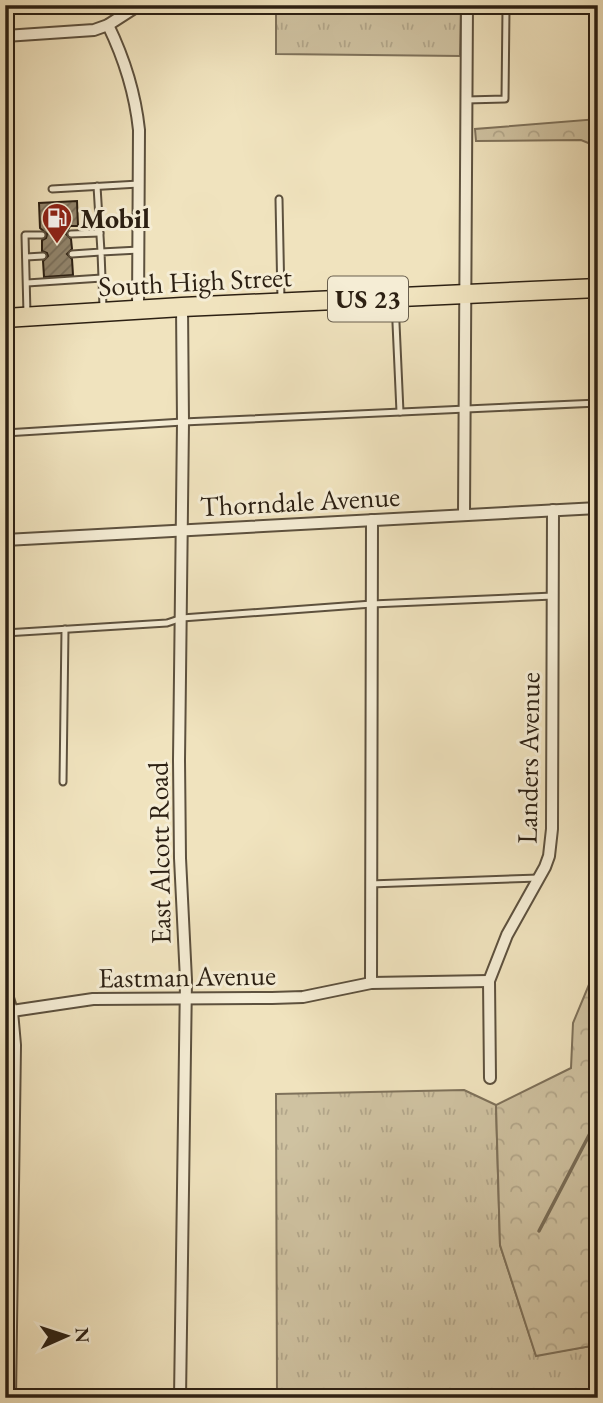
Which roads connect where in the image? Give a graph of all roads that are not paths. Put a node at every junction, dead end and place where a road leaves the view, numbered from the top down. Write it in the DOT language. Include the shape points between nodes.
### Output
graph roads {
  1 [pos="139,5"];
  2 [pos="559,5"];
  3 [pos="550,6"];
  4 [pos="533,7"];
  5 [pos="467,8"];
  6 [pos="506,9"];
  7 [pos="108,25"];
  8 [pos="5,36"];
  9 [pos="466,100"];
  10 [pos="139,184"];
  11 [pos="97,186"];
  12 [pos="52,190"];
  13 [pos="279,198"];
  14 [pos="100,233"];
  15 [pos="71,234"];
  16 [pos="42,235"];
  17 [pos="139,250"];
  18 [pos="101,252"];
  19 [pos="72,254"];
  20 [pos="43,256"];
  21 [pos="26,257"];
  22 [pos="102,278"];
  23 [pos="27,283"];
  24 [pos="598,288"];
  25 [pos="465,295"];
  26 [pos="394,298"];
  27 [pos="281,303"];
  28 [pos="182,307"];
  29 [pos="138,309"];
  30 [pos="103,312"];
  31 [pos="27,317"];
  32 [pos="5,318"];
  33 [pos="598,403"];
  34 [pos="464,409"];
  35 [pos="400,412"];
  36 [pos="183,422"];
  37 [pos="5,433"];
  38 [pos="598,508"];
  39 [pos="553,510"];
  40 [pos="464,514"];
  41 [pos="372,520"];
  42 [pos="182,530"];
  43 [pos="5,540"];
  44 [pos="553,596"];
  45 [pos="372,604"];
  46 [pos="182,618"];
  47 [pos="65,629"];
  48 [pos="5,633"];
  49 [pos="63,782"];
  50 [pos="539,878"];
  51 [pos="370,884"];
  52 [pos="489,981"];
  53 [pos="371,983"];
  54 [pos="5,988"];
  55 [pos="186,998"];
  56 [pos="12,1011"];
  57 [pos="490,1078"];
  58 [pos="10,1398"];
  59 [pos="180,1398"];
  1 -- 7 [label="street"];
  2 -- 3 [label="lane"];
  4 -- 6 [label="lane"];
  5 -- 6 [label="lane"];
  5 -- 9 [label="street"];
  6 -- 9 [label="lane" via="505,99"];
  7 -- 8 [label="street" via="88,31"];
  7 -- 10 [label="street" via="136,105"];
  9 -- 25 [label="street"];
  10 -- 11 [label="lane"];
  10 -- 17 [label="street"];
  11 -- 12 [label="lane"];
  11 -- 14 [label="lane"];
  13 -- 27 [label="lane"];
  14 -- 15 [label="lane"];
  14 -- 18 [label="lane"];
  16 -- 21 [label="lane" via="25,235"];
  17 -- 18 [label="lane"];
  17 -- 29 [label="street"];
  18 -- 19 [label="lane"];
  18 -- 22 [label="lane"];
  20 -- 21 [label="lane"];
  21 -- 23 [label="lane"];
  22 -- 23 [label="lane"];
  22 -- 30 [label="lane"];
  23 -- 31 [label="lane"];
  24 -- 25 [label="main road, South High Street / US 23"];
  25 -- 26 [label="main road, South High Street / US 23"];
  25 -- 34 [label="street"];
  26 -- 27 [label="main road, South High Street / US 23"];
  26 -- 35 [label="lane"];
  27 -- 28 [label="main road, South High Street / US 23"];
  28 -- 29 [label="main road, South High Street / US 23"];
  28 -- 36 [label="street, East Alcott Road"];
  29 -- 30 [label="main road, South High Street / US 23"];
  30 -- 31 [label="main road, South High Street / US 23"];
  31 -- 32 [label="main road, South High Street / US 23"];
  33 -- 34 [label="lane"];
  34 -- 35 [label="lane"];
  34 -- 40 [label="street"];
  35 -- 36 [label="lane"];
  36 -- 37 [label="lane"];
  36 -- 42 [label="street, East Alcott Road"];
  38 -- 39 [label="street, Thorndale Avenue"];
  39 -- 40 [label="street, Thorndale Avenue"];
  39 -- 44 [label="street, Landers Avenue"];
  40 -- 41 [label="street, Thorndale Avenue"];
  41 -- 42 [label="street, Thorndale Avenue"];
  41 -- 45 [label="street"];
  42 -- 43 [label="street, Thorndale Avenue"];
  42 -- 46 [label="street, East Alcott Road"];
  44 -- 45 [label="lane"];
  44 -- 50 [label="street, Landers Avenue" via="552,830 549,856"];
  45 -- 46 [label="lane"];
  45 -- 51 [label="street"];
  46 -- 47 [label="lane" via="167,623"];
  46 -- 55 [label="street, East Alcott Road" via="180,858"];
  47 -- 48 [label="lane"];
  47 -- 49 [label="lane"];
  50 -- 51 [label="lane"];
  50 -- 52 [label="street, Landers Avenue" via="506,934"];
  51 -- 53 [label="street"];
  52 -- 53 [label="street, Eastman Avenue"];
  52 -- 57 [label="street, Landers Avenue"];
  53 -- 55 [label="street, Eastman Avenue" via="303,997"];
  54 -- 56 [label="street"];
  55 -- 56 [label="street, Eastman Avenue" via="93,999"];
  55 -- 59 [label="street, East Alcott Road"];
  56 -- 58 [label="street"];
}
